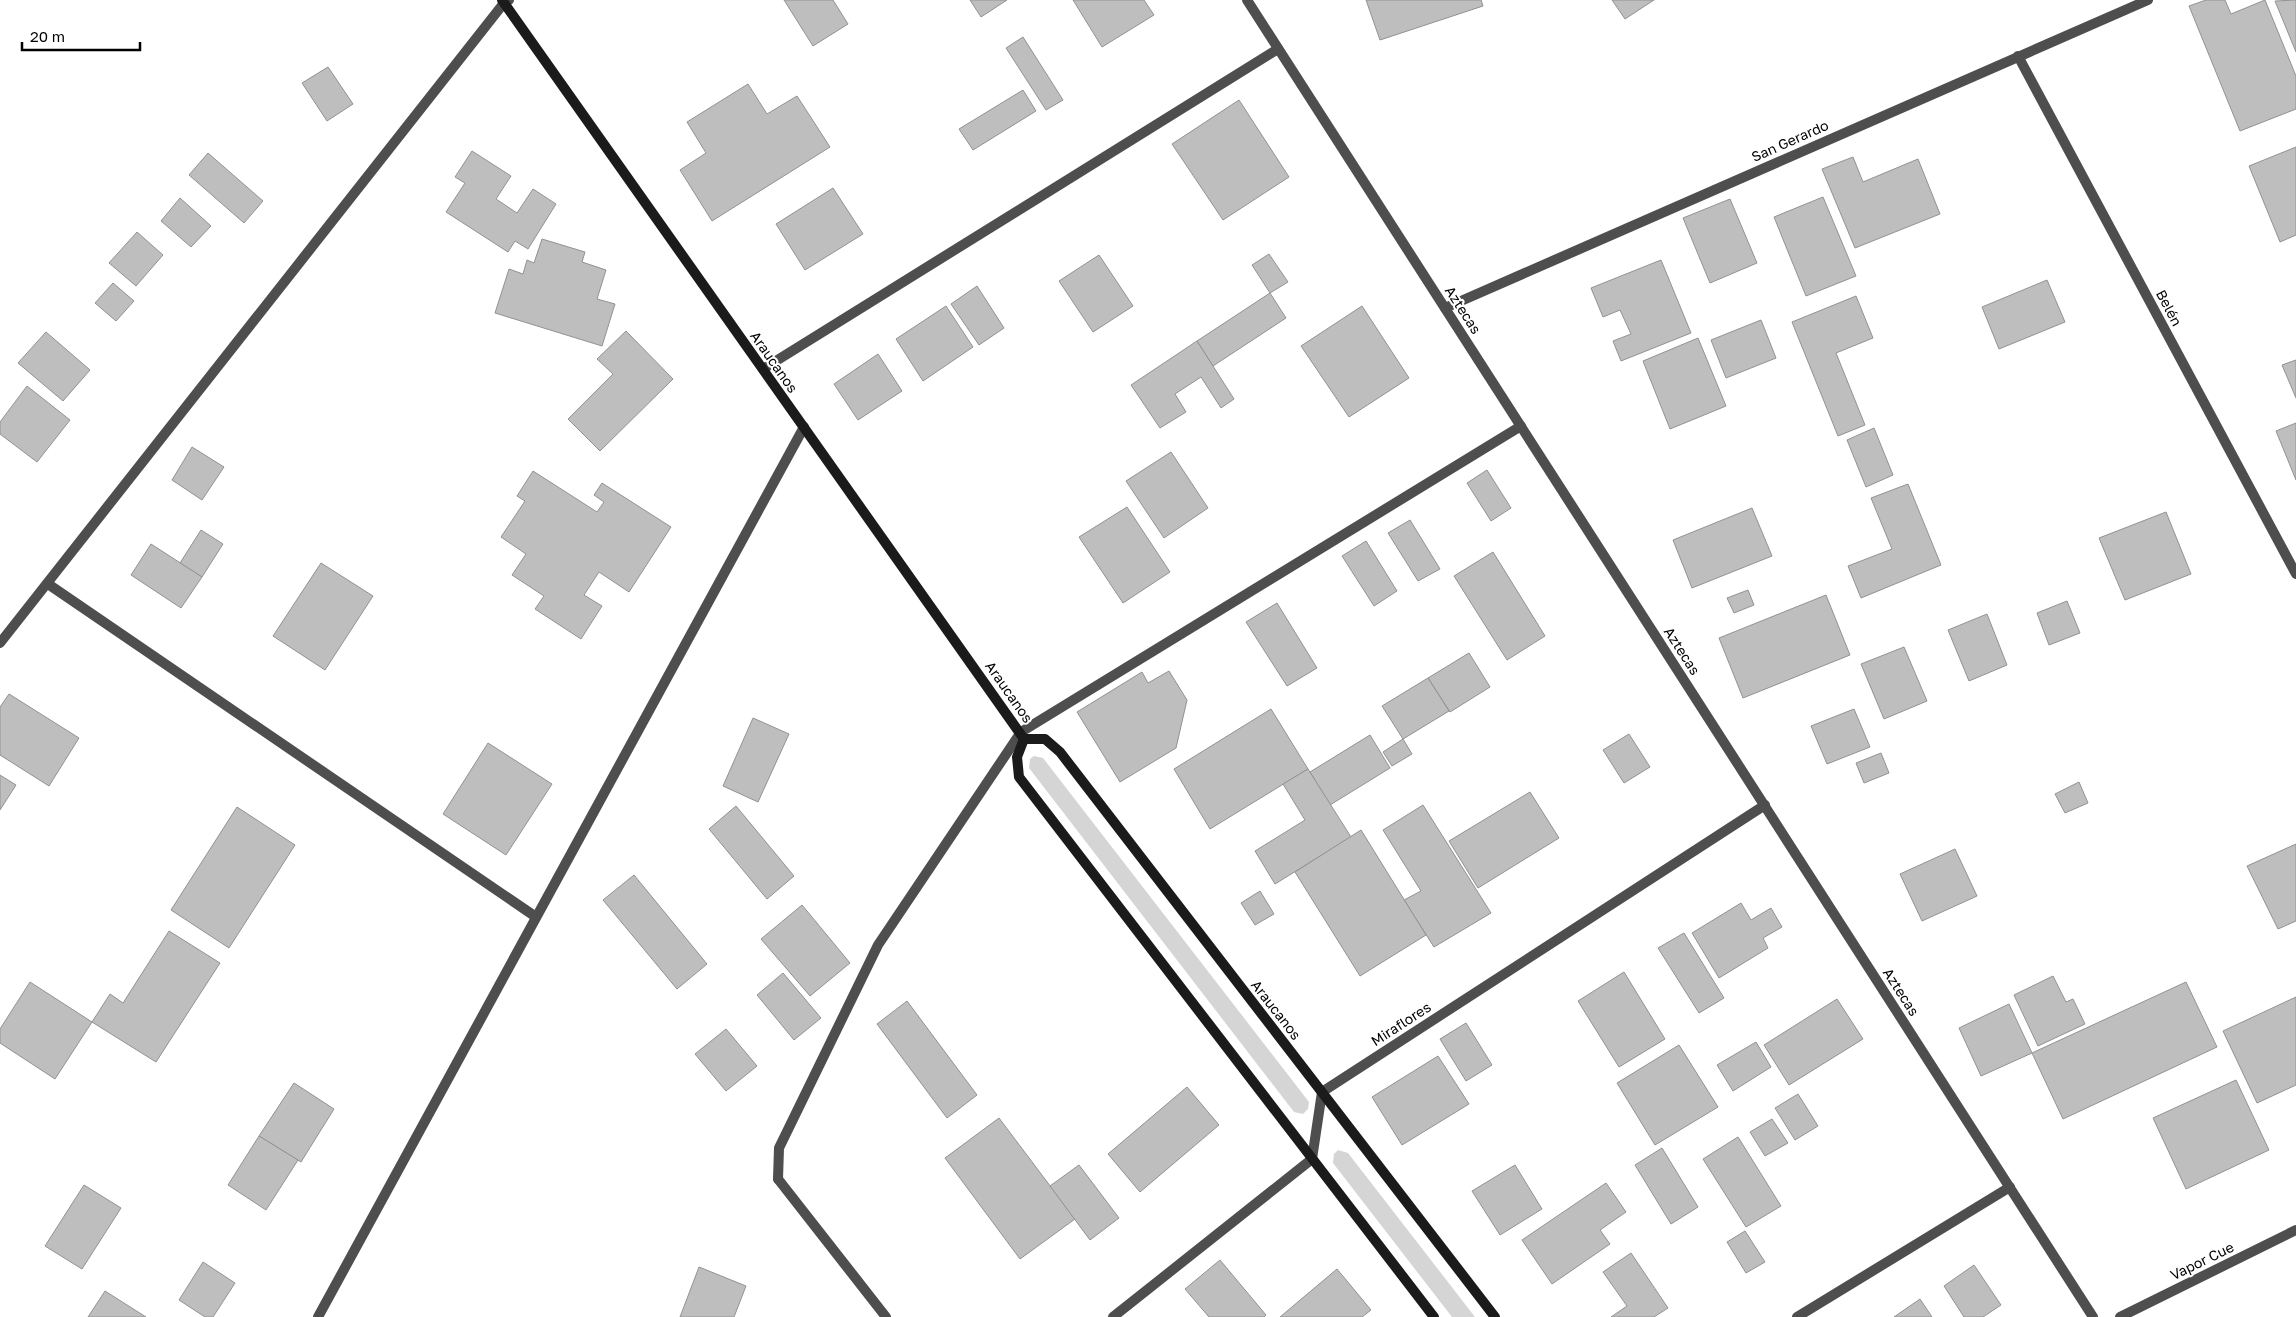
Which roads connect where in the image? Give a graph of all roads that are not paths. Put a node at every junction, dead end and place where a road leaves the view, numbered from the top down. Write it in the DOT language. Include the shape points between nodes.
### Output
graph roads {
  1 [pos="1247,0"];
  2 [pos="2148,0"];
  3 [pos="505,1"];
  4 [pos="1278,49"];
  5 [pos="2018,56"];
  6 [pos="1445,308"];
  7 [pos="763,369"];
  8 [pos="1521,426"];
  9 [pos="804,427"];
  10 [pos="2296,574"];
  11 [pos="48,584"];
  12 [pos="0,643"];
  13 [pos="1022,736"];
  14 [pos="1765,805"];
  15 [pos="536,916"];
  16 [pos="1322,1092"];
  17 [pos="1312,1158"];
  18 [pos="2010,1187"];
  19 [pos="2296,1230"];
  20 [pos="318,1317"];
  21 [pos="886,1317"];
  22 [pos="1113,1317"];
  23 [pos="1434,1317"];
  24 [pos="1495,1317"];
  25 [pos="1797,1317"];
  26 [pos="2093,1317"];
  27 [pos="2120,1317"];
  1 -- 4 [label="street, Aztecas"];
  2 -- 5 [label="street, San Gerardo"];
  3 -- 7 [label="street, Araucanos"];
  3 -- 11 [label="street"];
  4 -- 6 [label="street, Aztecas"];
  4 -- 7 [label="street"];
  5 -- 6 [label="street, San Gerardo"];
  5 -- 10 [label="street, Belén"];
  6 -- 8 [label="street, Aztecas"];
  7 -- 9 [label="street, Araucanos"];
  8 -- 13 [label="street"];
  8 -- 14 [label="street, Aztecas"];
  9 -- 13 [label="street, Araucanos"];
  9 -- 15 [label="street"];
  11 -- 12 [label="street"];
  11 -- 15 [label="street"];
  13 -- 16 [label="street, Araucanos" via="1045,739 1060,752"];
  13 -- 17 [label="street, Araucanos" via="1017,757 1019,777"];
  13 -- 21 [label="street" via="878,945 778,1148 778,1178"];
  14 -- 16 [label="street, Miraflores"];
  14 -- 18 [label="street, Aztecas"];
  15 -- 20 [label="street"];
  16 -- 17 [label="street"];
  16 -- 24 [label="street, Araucanos"];
  17 -- 22 [label="street"];
  17 -- 23 [label="street, Araucanos"];
  18 -- 25 [label="street"];
  18 -- 26 [label="street, Aztecas"];
  19 -- 27 [label="street, Vapor Cue"];
}
